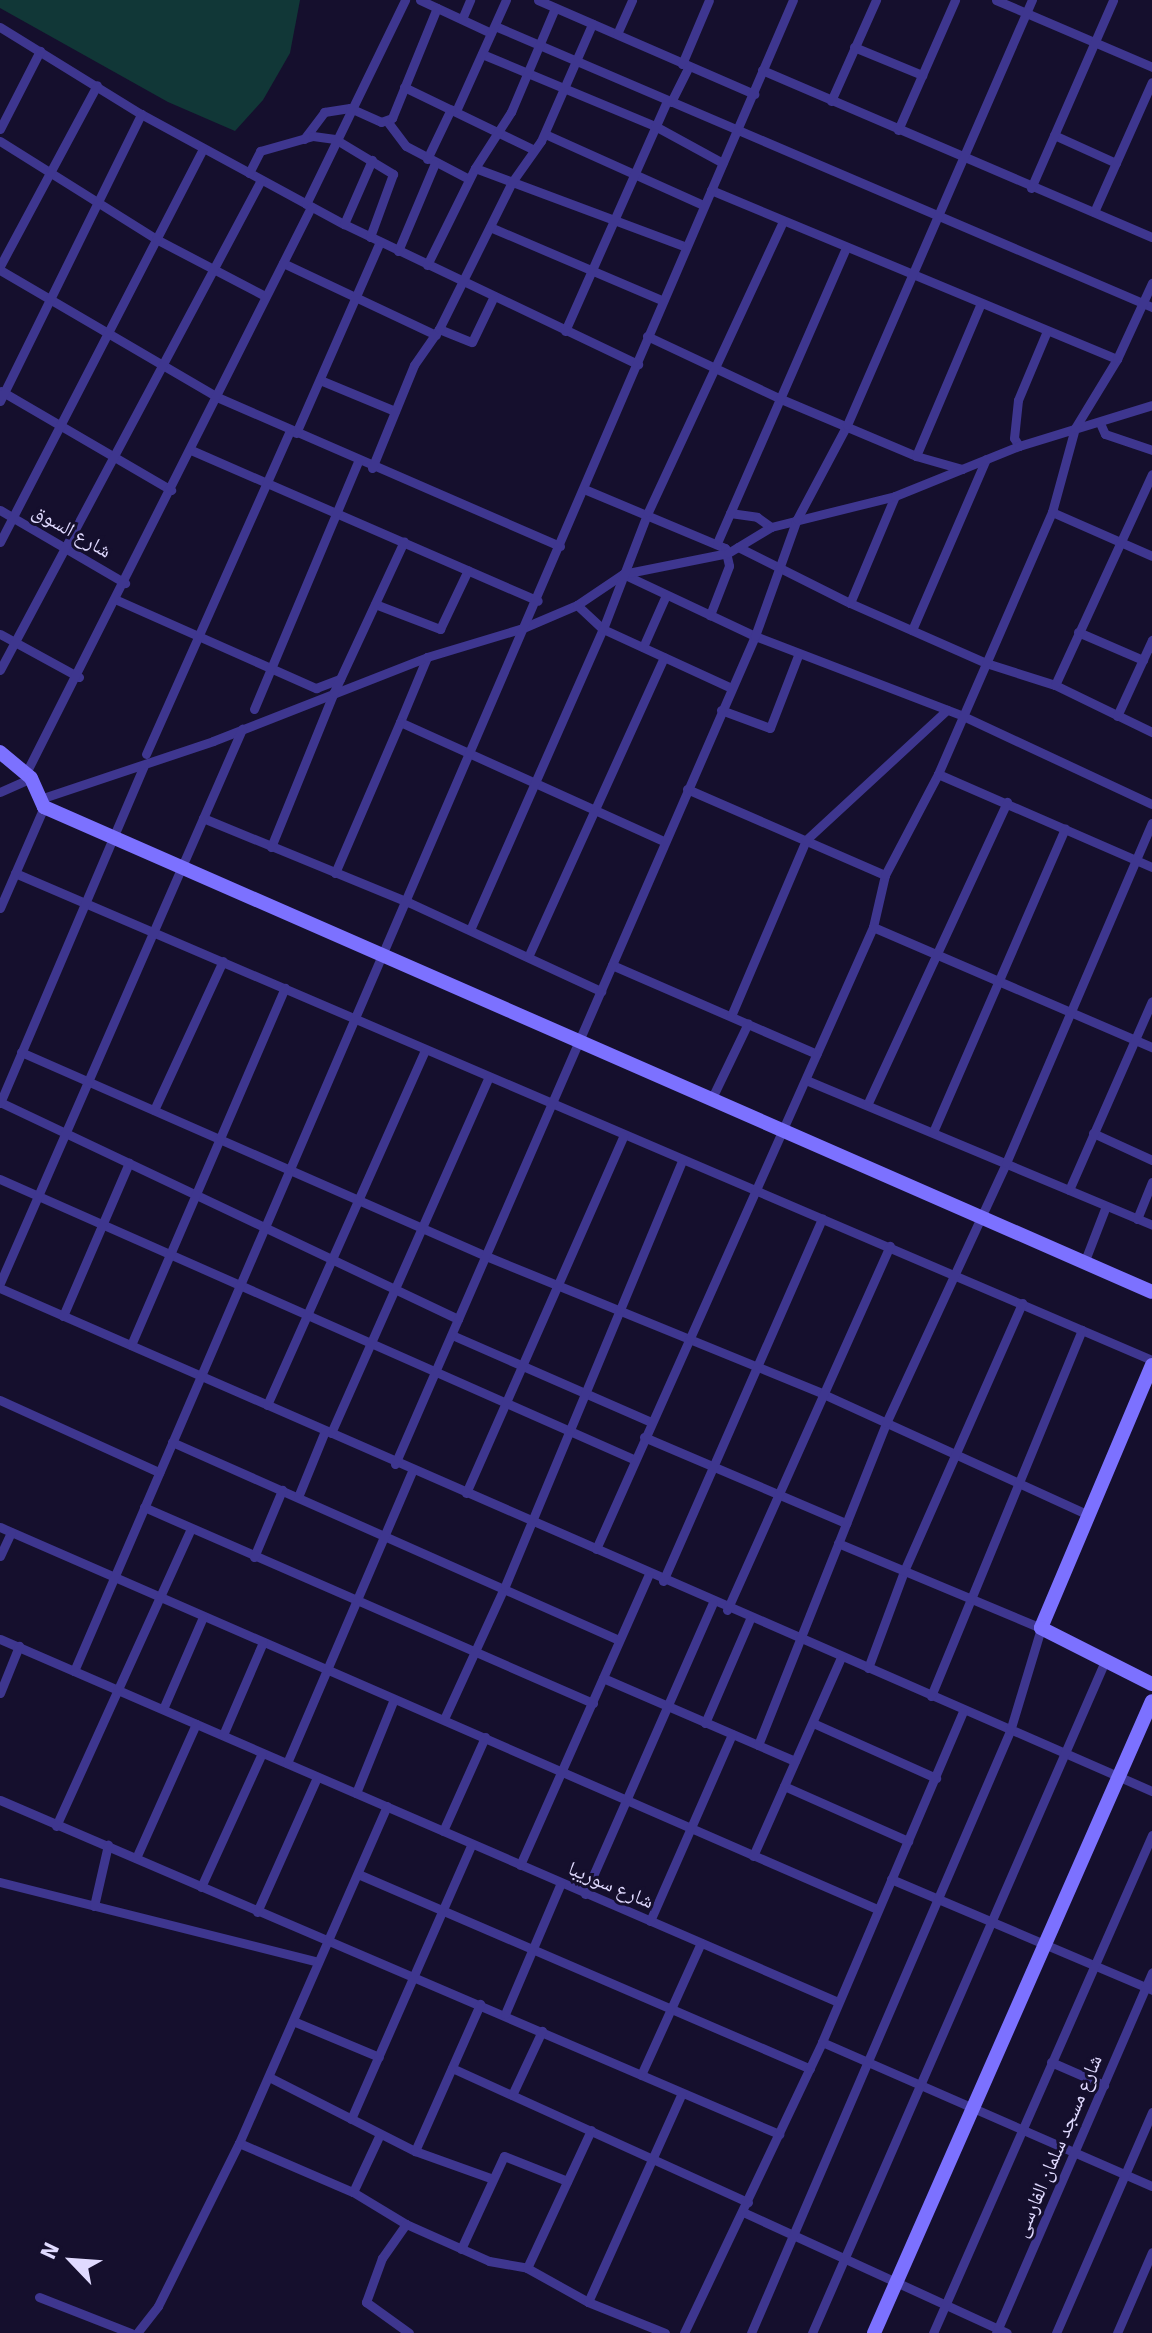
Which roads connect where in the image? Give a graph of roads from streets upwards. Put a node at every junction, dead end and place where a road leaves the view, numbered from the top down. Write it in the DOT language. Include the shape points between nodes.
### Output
graph roads {
  1 [pos="405,0"];
  2 [pos="420,0"];
  3 [pos="470,0"];
  4 [pos="506,0"];
  5 [pos="538,0"];
  6 [pos="632,0"];
  7 [pos="709,0"];
  8 [pos="793,0"];
  9 [pos="876,0"];
  10 [pos="955,0"];
  11 [pos="996,0"];
  12 [pos="1032,0"];
  13 [pos="1113,0"];
  14 [pos="552,4"];
  15 [pos="437,8"];
  16 [pos="1026,13"];
  17 [pos="462,19"];
  18 [pos="592,24"];
  19 [pos="0,27"];
  20 [pos="493,29"];
  21 [pos="617,34"];
  22 [pos="1094,42"];
  23 [pos="539,45"];
  24 [pos="854,47"];
  25 [pos="40,51"];
  26 [pos="482,54"];
  27 [pos="576,61"];
  28 [pos="685,65"];
  29 [pos="1152,67"];
  30 [pos="762,70"];
  31 [pos="526,73"];
  32 [pos="922,75"];
  33 [pos="1152,82"];
  34 [pos="97,85"];
  35 [pos="404,87"];
  36 [pos="564,88"];
  37 [pos="754,94"];
  38 [pos="669,101"];
  39 [pos="831,101"];
  40 [pos="350,108"];
  41 [pos="453,110"];
  42 [pos="141,114"];
  43 [pos="387,121"];
  44 [pos="655,126"];
  45 [pos="0,129"];
  46 [pos="898,130"];
  47 [pos="737,131"];
  48 [pos="499,132"];
  49 [pos="545,134"];
  50 [pos="1054,135"];
  51 [pos="304,139"];
  52 [pos="335,139"];
  53 [pos="0,141"];
  54 [pos="203,149"];
  55 [pos="532,149"];
  56 [pos="962,159"];
  57 [pos="372,160"];
  58 [pos="431,161"];
  59 [pos="723,163"];
  60 [pos="1116,163"];
  61 [pos="475,168"];
  62 [pos="51,170"];
  63 [pos="634,172"];
  64 [pos="249,173"];
  65 [pos="469,179"];
  66 [pos="261,180"];
  67 [pos="512,182"];
  68 [pos="1031,188"];
  69 [pos="711,190"];
  70 [pos="100,199"];
  71 [pos="703,205"];
  72 [pos="308,206"];
  73 [pos="1094,212"];
  74 [pos="936,217"];
  75 [pos="613,220"];
  76 [pos="783,221"];
  77 [pos="344,224"];
  78 [pos="490,227"];
  79 [pos="370,237"];
  80 [pos="1152,237"];
  81 [pos="156,239"];
  82 [pos="380,242"];
  83 [pos="686,247"];
  84 [pos="846,248"];
  85 [pos="398,251"];
  86 [pos="283,263"];
  87 [pos="427,265"];
  88 [pos="214,267"];
  89 [pos="0,268"];
  90 [pos="592,269"];
  91 [pos="911,275"];
  92 [pos="464,282"];
  93 [pos="1152,283"];
  94 [pos="265,296"];
  95 [pos="494,296"];
  96 [pos="661,300"];
  97 [pos="50,301"];
  98 [pos="358,302"];
  99 [pos="981,303"];
  100 [pos="1147,305"];
  101 [pos="565,331"];
  102 [pos="1047,331"];
  103 [pos="437,332"];
  104 [pos="105,334"];
  105 [pos="647,336"];
  106 [pos="1117,359"];
  107 [pos="638,364"];
  108 [pos="162,366"];
  109 [pos="718,370"];
  110 [pos="320,380"];
  111 [pos="1,394"];
  112 [pos="217,397"];
  113 [pos="781,399"];
  114 [pos="1152,405"];
  115 [pos="395,411"];
  116 [pos="1100,423"];
  117 [pos="60,424"];
  118 [pos="847,425"];
  119 [pos="1075,428"];
  120 [pos="293,432"];
  121 [pos="1019,446"];
  122 [pos="191,450"];
  123 [pos="1152,450"];
  124 [pos="916,456"];
  125 [pos="113,457"];
  126 [pos="986,459"];
  127 [pos="358,461"];
  128 [pos="372,468"];
  129 [pos="962,469"];
  130 [pos="1152,474"];
  131 [pos="267,483"];
  132 [pos="584,489"];
  133 [pos="171,490"];
  134 [pos="895,496"];
  135 [pos="0,510"];
  136 [pos="648,512"];
  137 [pos="1052,512"];
  138 [pos="338,513"];
  139 [pos="730,513"];
  140 [pos="13,518"];
  141 [pos="797,519"];
  142 [pos="771,527"];
  143 [pos="404,541"];
  144 [pos="0,542"];
  145 [pos="717,543"];
  146 [pos="1123,543"];
  147 [pos="560,546"];
  148 [pos="738,547"];
  149 [pos="64,548"];
  150 [pos="728,553"];
  151 [pos="1152,556"];
  152 [pos="468,570"];
  153 [pos="781,570"];
  154 [pos="623,574"];
  155 [pos="125,583"];
  156 [pos="666,595"];
  157 [pos="117,600"];
  158 [pos="538,601"];
  159 [pos="850,603"];
  160 [pos="375,604"];
  161 [pos="577,605"];
  162 [pos="710,615"];
  163 [pos="523,628"];
  164 [pos="603,629"];
  165 [pos="912,630"];
  166 [pos="1078,632"];
  167 [pos="0,634"];
  168 [pos="200,634"];
  169 [pos="755,636"];
  170 [pos="1152,640"];
  171 [pos="15,643"];
  172 [pos="643,647"];
  173 [pos="799,653"];
  174 [pos="427,657"];
  175 [pos="664,657"];
  176 [pos="1143,660"];
  177 [pos="986,663"];
  178 [pos="272,666"];
  179 [pos="0,670"];
  180 [pos="79,677"];
  181 [pos="343,677"];
  182 [pos="1055,685"];
  183 [pos="731,688"];
  184 [pos="334,692"];
  185 [pos="254,709"];
  186 [pos="721,710"];
  187 [pos="947,710"];
  188 [pos="963,716"];
  189 [pos="1117,716"];
  190 [pos="400,722"];
  191 [pos="242,729"];
  192 [pos="1152,732"];
  193 [pos="0,752"];
  194 [pos="471,753"];
  195 [pos="146,754"];
  196 [pos="144,766"];
  197 [pos="938,774"];
  198 [pos="28,776"];
  199 [pos="534,780"];
  200 [pos="687,789"];
  201 [pos="0,792"];
  202 [pos="1007,802"];
  203 [pos="44,803"];
  204 [pos="1152,804"];
  205 [pos="598,808"];
  206 [pos="203,818"];
  207 [pos="1152,823"];
  208 [pos="1065,828"];
  209 [pos="114,839"];
  210 [pos="806,840"];
  211 [pos="664,841"];
  212 [pos="271,847"];
  213 [pos="1135,859"];
  214 [pos="1152,867"];
  215 [pos="182,868"];
  216 [pos="15,873"];
  217 [pos="335,873"];
  218 [pos="885,875"];
  219 [pos="408,902"];
  220 [pos="87,904"];
  221 [pos="0,908"];
  222 [pos="873,927"];
  223 [pos="470,930"];
  224 [pos="154,931"];
  225 [pos="936,954"];
  226 [pos="384,957"];
  227 [pos="528,957"];
  228 [pos="223,961"];
  229 [pos="612,965"];
  230 [pos="1000,982"];
  231 [pos="285,988"];
  232 [pos="601,991"];
  233 [pos="1152,1001"];
  234 [pos="1071,1011"];
  235 [pos="731,1016"];
  236 [pos="356,1020"];
  237 [pos="748,1023"];
  238 [pos="1134,1039"];
  239 [pos="578,1044"];
  240 [pos="1152,1047"];
  241 [pos="425,1050"];
  242 [pos="21,1052"];
  243 [pos="817,1054"];
  244 [pos="489,1077"];
  245 [pos="806,1080"];
  246 [pos="88,1081"];
  247 [pos="1,1097"];
  248 [pos="711,1100"];
  249 [pos="867,1105"];
  250 [pos="551,1106"];
  251 [pos="154,1110"];
  252 [pos="783,1132"];
  253 [pos="933,1132"];
  254 [pos="65,1133"];
  255 [pos="1093,1133"];
  256 [pos="624,1135"];
  257 [pos="218,1139"];
  258 [pos="682,1160"];
  259 [pos="1152,1160"];
  260 [pos="129,1163"];
  261 [pos="1006,1163"];
  262 [pos="290,1169"];
  263 [pos="0,1179"];
  264 [pos="1152,1182"];
  265 [pos="1069,1190"];
  266 [pos="757,1193"];
  267 [pos="195,1194"];
  268 [pos="37,1197"];
  269 [pos="359,1200"];
  270 [pos="1106,1206"];
  271 [pos="982,1216"];
  272 [pos="822,1218"];
  273 [pos="1137,1219"];
  274 [pos="1152,1225"];
  275 [pos="103,1226"];
  276 [pos="266,1226"];
  277 [pos="420,1227"];
  278 [pos="890,1246"];
  279 [pos="169,1255"];
  280 [pos="486,1256"];
  281 [pos="333,1259"];
  282 [pos="1084,1263"];
  283 [pos="956,1273"];
  284 [pos="241,1284"];
  285 [pos="556,1284"];
  286 [pos="0,1286"];
  287 [pos="394,1287"];
  288 [pos="1152,1292"];
  289 [pos="1022,1303"];
  290 [pos="617,1311"];
  291 [pos="308,1315"];
  292 [pos="63,1316"];
  293 [pos="458,1319"];
  294 [pos="1082,1330"];
  295 [pos="452,1335"];
  296 [pos="687,1337"];
  297 [pos="369,1343"];
  298 [pos="131,1345"];
  299 [pos="1152,1362"];
  300 [pos="522,1364"];
  301 [pos="755,1367"];
  302 [pos="435,1374"];
  303 [pos="201,1376"];
  304 [pos="583,1391"];
  305 [pos="821,1393"];
  306 [pos="0,1400"];
  307 [pos="506,1404"];
  308 [pos="267,1405"];
  309 [pos="651,1422"];
  310 [pos="886,1423"];
  311 [pos="566,1430"];
  312 [pos="328,1432"];
  313 [pos="644,1437"];
  314 [pos="172,1442"];
  315 [pos="953,1454"];
  316 [pos="633,1459"];
  317 [pos="395,1464"];
  318 [pos="712,1467"];
  319 [pos="413,1469"];
  320 [pos="159,1472"];
  321 [pos="1018,1481"];
  322 [pos="282,1490"];
  323 [pos="466,1493"];
  324 [pos="777,1495"];
  325 [pos="298,1497"];
  326 [pos="144,1507"];
  327 [pos="1087,1514"];
  328 [pos="531,1522"];
  329 [pos="846,1523"];
  330 [pos="0,1527"];
  331 [pos="191,1529"];
  332 [pos="11,1532"];
  333 [pos="385,1535"];
  334 [pos="838,1543"];
  335 [pos="596,1549"];
  336 [pos="0,1556"];
  337 [pos="254,1557"];
  338 [pos="904,1571"];
  339 [pos="649,1574"];
  340 [pos="114,1576"];
  341 [pos="663,1581"];
  342 [pos="505,1586"];
  343 [pos="160,1598"];
  344 [pos="967,1599"];
  345 [pos="356,1601"];
  346 [pos="713,1603"];
  347 [pos="727,1610"];
  348 [pos="203,1617"];
  349 [pos="750,1619"];
  350 [pos="1041,1628"];
  351 [pos="798,1638"];
  352 [pos="0,1639"];
  353 [pos="619,1640"];
  354 [pos="263,1642"];
  355 [pos="19,1646"];
  356 [pos="475,1652"];
  357 [pos="841,1657"];
  358 [pos="1105,1661"];
  359 [pos="868,1668"];
  360 [pos="327,1670"];
  361 [pos="74,1671"];
  362 [pos="603,1678"];
  363 [pos="1152,1684"];
  364 [pos="117,1690"];
  365 [pos="0,1693"];
  366 [pos="931,1696"];
  367 [pos="394,1699"];
  368 [pos="1152,1701"];
  369 [pos="593,1703"];
  370 [pos="668,1705"];
  371 [pos="163,1709"];
  372 [pos="963,1712"];
  373 [pos="444,1719"];
  374 [pos="705,1723"];
  375 [pos="813,1723"];
  376 [pos="196,1724"];
  377 [pos="1010,1731"];
  378 [pos="732,1734"];
  379 [pos="223,1735"];
  380 [pos="485,1737"];
  381 [pos="758,1745"];
  382 [pos="262,1753"];
  383 [pos="1063,1754"];
  384 [pos="795,1761"];
  385 [pos="287,1763"];
  386 [pos="564,1769"];
  387 [pos="1117,1775"];
  388 [pos="317,1777"];
  389 [pos="936,1778"];
  390 [pos="784,1786"];
  391 [pos="1152,1791"];
  392 [pos="356,1793"];
  393 [pos="627,1799"];
  394 [pos="0,1800"];
  395 [pos="387,1806"];
  396 [pos="56,1826"];
  397 [pos="692,1828"];
  398 [pos="443,1831"];
  399 [pos="1152,1835"];
  400 [pos="908,1841"];
  401 [pos="472,1844"];
  402 [pos="108,1845"];
  403 [pos="753,1856"];
  404 [pos="136,1858"];
  405 [pos="520,1865"];
  406 [pos="358,1874"];
  407 [pos="891,1879"];
  408 [pos="0,1882"];
  409 [pos="561,1883"];
  410 [pos="201,1887"];
  411 [pos="585,1894"];
  412 [pos="940,1898"];
  413 [pos="94,1906"];
  414 [pos="877,1909"];
  415 [pos="257,1912"];
  416 [pos="443,1912"];
  417 [pos="650,1921"];
  418 [pos="992,1921"];
  419 [pos="327,1942"];
  420 [pos="701,1943"];
  421 [pos="1043,1943"];
  422 [pos="534,1949"];
  423 [pos="318,1962"];
  424 [pos="1096,1966"];
  425 [pos="1152,1972"];
  426 [pos="413,1981"];
  427 [pos="1149,1988"];
  428 [pos="838,2002"];
  429 [pos="480,2004"];
  430 [pos="671,2010"];
  431 [pos="505,2014"];
  432 [pos="293,2021"];
  433 [pos="542,2031"];
  434 [pos="822,2042"];
  435 [pos="379,2057"];
  436 [pos="867,2060"];
  437 [pos="1051,2062"];
  438 [pos="452,2068"];
  439 [pos="810,2069"];
  440 [pos="641,2075"];
  441 [pos="269,2077"];
  442 [pos="924,2084"];
  443 [pos="1104,2085"];
  444 [pos="682,2093"];
  445 [pos="512,2095"];
  446 [pos="973,2105"];
  447 [pos="1152,2112"];
  448 [pos="351,2119"];
  449 [pos="1021,2127"];
  450 [pos="591,2130"];
  451 [pos="380,2134"];
  452 [pos="779,2134"];
  453 [pos="239,2143"];
  454 [pos="415,2151"];
  455 [pos="1076,2152"];
  456 [pos="652,2158"];
  457 [pos="1123,2173"];
  458 [pos="490,2178"];
  459 [pos="567,2181"];
  460 [pos="1152,2186"];
  461 [pos="353,2192"];
  462 [pos="748,2202"];
  463 [pos="743,2212"];
  464 [pos="406,2224"];
  465 [pos="794,2236"];
  466 [pos="461,2249"];
  467 [pos="1152,2252"];
  468 [pos="845,2260"];
  469 [pos="527,2268"];
  470 [pos="898,2284"];
  471 [pos="39,2297"];
  472 [pos="588,2302"];
  473 [pos="946,2303"];
  474 [pos="1000,2332"];
  475 [pos="134,2333"];
  476 [pos="409,2333"];
  477 [pos="665,2333"];
  478 [pos="684,2333"];
  479 [pos="751,2333"];
  480 [pos="812,2333"];
  481 [pos="874,2333"];
  482 [pos="933,2333"];
  483 [pos="1056,2333"];
  484 [pos="1117,2333"];
  1 -- 40 [label="street"];
  2 -- 15 [label="street"];
  3 -- 17 [label="street"];
  4 -- 20 [label="street"];
  5 -- 14 [label="street"];
  6 -- 21 [label="street"];
  7 -- 28 [label="street"];
  8 -- 30 [label="street"];
  9 -- 24 [label="street"];
  10 -- 32 [label="street"];
  11 -- 16 [label="street"];
  12 -- 16 [label="street"];
  13 -- 22 [label="street"];
  14 -- 18 [label="street"];
  14 -- 23 [label="street"];
  15 -- 17 [label="street"];
  15 -- 35 [label="street"];
  16 -- 22 [label="street"];
  16 -- 56 [label="street"];
  17 -- 20 [label="street"];
  18 -- 21 [label="street"];
  18 -- 27 [label="street"];
  19 -- 25 [label="street"];
  20 -- 23 [label="street"];
  20 -- 26 [label="street"];
  21 -- 28 [label="street"];
  22 -- 29 [label="street"];
  22 -- 50 [label="street"];
  23 -- 27 [label="street"];
  23 -- 31 [label="street"];
  24 -- 32 [label="street"];
  24 -- 39 [label="street"];
  25 -- 34 [label="street"];
  25 -- 45 [label="street"];
  26 -- 31 [label="street"];
  26 -- 41 [label="street"];
  27 -- 36 [label="street"];
  27 -- 38 [label="street"];
  28 -- 37 [label="street"];
  28 -- 38 [label="street"];
  30 -- 37 [label="street"];
  30 -- 39 [label="street"];
  31 -- 36 [label="street"];
  31 -- 48 [label="street"];
  32 -- 46 [label="street"];
  33 -- 60 [label="street"];
  34 -- 42 [label="street"];
  34 -- 62 [label="street"];
  35 -- 41 [label="street"];
  35 -- 43 [label="street"];
  36 -- 44 [label="street"];
  36 -- 49 [label="street"];
  37 -- 47 [label="street"];
  38 -- 44 [label="street"];
  38 -- 47 [label="street"];
  39 -- 46 [label="street"];
  40 -- 43 [label="street"];
  40 -- 51 [label="street" via="319,114"];
  40 -- 52 [label="street"];
  41 -- 48 [label="street"];
  41 -- 58 [label="street"];
  42 -- 54 [label="street"];
  42 -- 70 [label="street"];
  43 -- 58 [label="street" via="395,136"];
  44 -- 59 [label="street"];
  44 -- 63 [label="street"];
  46 -- 56 [label="street"];
  47 -- 59 [label="street"];
  47 -- 74 [label="street"];
  48 -- 55 [label="street"];
  48 -- 61 [label="street"];
  49 -- 55 [label="street"];
  49 -- 63 [label="street"];
  50 -- 60 [label="street"];
  50 -- 68 [label="street"];
  51 -- 52 [label="street"];
  51 -- 64 [label="street" via="260,151"];
  52 -- 57 [label="street"];
  52 -- 72 [label="street"];
  53 -- 62 [label="street"];
  54 -- 64 [label="street"];
  54 -- 81 [label="street"];
  55 -- 67 [label="street"];
  56 -- 68 [label="street"];
  56 -- 74 [label="street"];
  57 -- 77 [label="street"];
  57 -- 79 [label="street" via="393,178"];
  58 -- 65 [label="street"];
  58 -- 85 [label="street"];
  59 -- 69 [label="street"];
  60 -- 73 [label="street"];
  61 -- 65 [label="street"];
  61 -- 67 [label="street"];
  62 -- 70 [label="street"];
  62 -- 89 [label="street"];
  63 -- 71 [label="street"];
  63 -- 75 [label="street"];
  64 -- 66 [label="street"];
  65 -- 87 [label="street"];
  66 -- 72 [label="street"];
  66 -- 88 [label="street"];
  67 -- 75 [label="street"];
  67 -- 78 [label="street"];
  68 -- 73 [label="street"];
  69 -- 71 [label="street"];
  69 -- 76 [label="street"];
  70 -- 81 [label="street"];
  70 -- 97 [label="street"];
  71 -- 83 [label="street"];
  72 -- 77 [label="street"];
  72 -- 86 [label="street"];
  73 -- 80 [label="street"];
  74 -- 91 [label="street"];
  74 -- 100 [label="street"];
  75 -- 83 [label="street"];
  75 -- 90 [label="street"];
  76 -- 84 [label="street"];
  76 -- 109 [label="street"];
  77 -- 79 [label="street"];
  78 -- 90 [label="street"];
  78 -- 92 [label="street"];
  79 -- 82 [label="street"];
  81 -- 88 [label="street"];
  81 -- 104 [label="street"];
  82 -- 85 [label="street"];
  82 -- 98 [label="street"];
  83 -- 96 [label="street"];
  84 -- 91 [label="street"];
  84 -- 113 [label="street"];
  85 -- 87 [label="street"];
  86 -- 94 [label="street"];
  86 -- 98 [label="street"];
  87 -- 92 [label="street"];
  88 -- 94 [label="street"];
  88 -- 108 [label="street"];
  89 -- 97 [label="street"];
  90 -- 96 [label="street"];
  90 -- 101 [label="street"];
  91 -- 99 [label="street"];
  91 -- 118 [label="street"];
  92 -- 95 [label="street"];
  92 -- 103 [label="street"];
  93 -- 100 [label="street"];
  94 -- 112 [label="street"];
  95 -- 101 [label="street"];
  95 -- 103 [label="street" via="472,342"];
  96 -- 105 [label="street"];
  97 -- 104 [label="street"];
  97 -- 111 [label="street"];
  98 -- 103 [label="street"];
  98 -- 110 [label="street"];
  99 -- 102 [label="street"];
  99 -- 124 [label="street"];
  100 -- 106 [label="street"];
  101 -- 107 [label="street"];
  102 -- 106 [label="street"];
  102 -- 121 [label="street" via="1018,400 1014,429"];
  103 -- 115 [label="street" via="414,365"];
  104 -- 108 [label="street"];
  104 -- 117 [label="street"];
  105 -- 107 [label="street"];
  105 -- 109 [label="street"];
  106 -- 119 [label="street"];
  107 -- 132 [label="street"];
  108 -- 112 [label="street"];
  108 -- 125 [label="street"];
  109 -- 113 [label="street"];
  109 -- 136 [label="street"];
  110 -- 115 [label="street"];
  110 -- 120 [label="street"];
  111 -- 117 [label="street"];
  112 -- 120 [label="street"];
  112 -- 122 [label="street"];
  113 -- 118 [label="street"];
  113 -- 139 [label="street"];
  114 -- 116 [label="street"];
  115 -- 128 [label="street"];
  116 -- 119 [label="street"];
  116 -- 123 [label="street" via="1105,434"];
  117 -- 125 [label="street"];
  117 -- 140 [label="street"];
  118 -- 124 [label="street"];
  118 -- 141 [label="street"];
  119 -- 121 [label="street"];
  119 -- 137 [label="street"];
  120 -- 127 [label="street"];
  120 -- 131 [label="street"];
  121 -- 126 [label="street"];
  122 -- 131 [label="street"];
  122 -- 133 [label="street"];
  124 -- 129 [label="street"];
  125 -- 133 [label="street"];
  125 -- 149 [label="street"];
  126 -- 129 [label="street"];
  126 -- 165 [label="street"];
  127 -- 128 [label="street"];
  127 -- 138 [label="street"];
  128 -- 147 [label="street"];
  129 -- 134 [label="street"];
  130 -- 146 [label="street"];
  131 -- 138 [label="street"];
  131 -- 168 [label="street"];
  132 -- 136 [label="street"];
  132 -- 147 [label="street"];
  133 -- 155 [label="street"];
  134 -- 141 [label="street"];
  134 -- 159 [label="street"];
  135 -- 140 [label="street, شارع السوق"];
  136 -- 145 [label="street"];
  136 -- 154 [label="street"];
  137 -- 146 [label="street"];
  137 -- 177 [label="street"];
  138 -- 143 [label="street"];
  138 -- 178 [label="street"];
  139 -- 142 [label="street" via="757,517"];
  139 -- 145 [label="street"];
  140 -- 144 [label="street"];
  140 -- 149 [label="street, شارع السوق"];
  141 -- 142 [label="street"];
  141 -- 153 [label="street"];
  142 -- 148 [label="street"];
  143 -- 152 [label="street"];
  143 -- 160 [label="street"];
  145 -- 150 [label="street"];
  146 -- 151 [label="street"];
  146 -- 166 [label="street"];
  147 -- 158 [label="street"];
  148 -- 150 [label="street"];
  148 -- 153 [label="street"];
  149 -- 155 [label="street, شارع السوق"];
  149 -- 171 [label="street"];
  150 -- 154 [label="street"];
  150 -- 162 [label="street" via="724,586"];
  152 -- 158 [label="street"];
  152 -- 160 [label="street" via="440,629"];
  153 -- 159 [label="street"];
  153 -- 169 [label="street"];
  154 -- 156 [label="street"];
  154 -- 161 [label="street"];
  154 -- 164 [label="street"];
  155 -- 157 [label="street"];
  156 -- 162 [label="street"];
  156 -- 172 [label="street"];
  157 -- 168 [label="street"];
  157 -- 180 [label="street"];
  158 -- 163 [label="street"];
  159 -- 165 [label="street"];
  160 -- 181 [label="street"];
  161 -- 163 [label="street"];
  161 -- 164 [label="street"];
  162 -- 169 [label="street"];
  163 -- 174 [label="street"];
  163 -- 194 [label="street"];
  164 -- 172 [label="street"];
  164 -- 199 [label="street"];
  165 -- 177 [label="street"];
  166 -- 176 [label="street"];
  166 -- 182 [label="street"];
  167 -- 171 [label="street"];
  168 -- 178 [label="street"];
  168 -- 195 [label="street"];
  169 -- 173 [label="street"];
  169 -- 183 [label="street"];
  170 -- 176 [label="street"];
  171 -- 179 [label="street"];
  171 -- 180 [label="street"];
  172 -- 175 [label="street"];
  173 -- 186 [label="street" via="770,728"];
  173 -- 187 [label="street"];
  174 -- 184 [label="street"];
  174 -- 190 [label="street"];
  175 -- 183 [label="street"];
  175 -- 205 [label="street"];
  176 -- 189 [label="street"];
  177 -- 182 [label="street"];
  177 -- 188 [label="street"];
  178 -- 181 [label="street" via="321,689"];
  178 -- 185 [label="street"];
  180 -- 198 [label="street"];
  181 -- 184 [label="street"];
  182 -- 189 [label="street"];
  183 -- 186 [label="street"];
  184 -- 191 [label="street"];
  184 -- 212 [label="street"];
  186 -- 200 [label="street"];
  187 -- 188 [label="street"];
  187 -- 210 [label="street"];
  188 -- 197 [label="street"];
  188 -- 204 [label="street"];
  189 -- 192 [label="street"];
  190 -- 194 [label="street"];
  190 -- 217 [label="street"];
  191 -- 196 [label="street"];
  191 -- 206 [label="street"];
  193 -- 198 [label="street"];
  194 -- 199 [label="street"];
  194 -- 219 [label="street"];
  196 -- 203 [label="street"];
  196 -- 209 [label="street"];
  197 -- 202 [label="street"];
  197 -- 218 [label="street"];
  198 -- 201 [label="street"];
  198 -- 203 [label="street"];
  199 -- 205 [label="street"];
  199 -- 223 [label="street"];
  200 -- 210 [label="street"];
  200 -- 211 [label="street"];
  202 -- 208 [label="street"];
  202 -- 225 [label="street"];
  203 -- 209 [label="street"];
  203 -- 216 [label="street"];
  205 -- 211 [label="street"];
  205 -- 227 [label="street"];
  206 -- 212 [label="street"];
  206 -- 215 [label="street"];
  207 -- 213 [label="street"];
  208 -- 213 [label="street"];
  208 -- 230 [label="street"];
  209 -- 215 [label="street"];
  209 -- 220 [label="street"];
  210 -- 218 [label="street"];
  210 -- 235 [label="street"];
  211 -- 229 [label="street"];
  212 -- 217 [label="street"];
  213 -- 214 [label="street"];
  213 -- 234 [label="street"];
  215 -- 224 [label="street"];
  215 -- 226 [label="street"];
  216 -- 220 [label="street"];
  216 -- 221 [label="street"];
  217 -- 219 [label="street"];
  218 -- 222 [label="street"];
  219 -- 223 [label="street"];
  219 -- 226 [label="street"];
  220 -- 224 [label="street"];
  220 -- 242 [label="street"];
  222 -- 225 [label="street"];
  222 -- 243 [label="street"];
  223 -- 227 [label="street"];
  224 -- 228 [label="street"];
  224 -- 246 [label="street"];
  225 -- 230 [label="street"];
  225 -- 249 [label="street"];
  226 -- 236 [label="street"];
  226 -- 239 [label="street"];
  227 -- 232 [label="street"];
  228 -- 231 [label="street"];
  228 -- 251 [label="street"];
  229 -- 232 [label="street"];
  229 -- 235 [label="street"];
  230 -- 234 [label="street"];
  230 -- 253 [label="street"];
  231 -- 236 [label="street"];
  231 -- 257 [label="street"];
  232 -- 239 [label="street"];
  233 -- 238 [label="street"];
  234 -- 238 [label="street"];
  234 -- 261 [label="street"];
  235 -- 237 [label="street"];
  236 -- 241 [label="street"];
  236 -- 262 [label="street"];
  237 -- 243 [label="street"];
  237 -- 248 [label="street"];
  238 -- 240 [label="street"];
  238 -- 255 [label="street"];
  239 -- 248 [label="street"];
  239 -- 250 [label="street"];
  241 -- 244 [label="street"];
  241 -- 269 [label="street"];
  242 -- 246 [label="street"];
  242 -- 247 [label="street"];
  243 -- 245 [label="street"];
  244 -- 250 [label="street"];
  244 -- 277 [label="street"];
  245 -- 249 [label="street"];
  245 -- 252 [label="street"];
  246 -- 251 [label="street"];
  246 -- 254 [label="street"];
  247 -- 254 [label="street"];
  248 -- 252 [label="street"];
  249 -- 253 [label="street"];
  250 -- 256 [label="street"];
  250 -- 280 [label="street"];
  251 -- 257 [label="street"];
  252 -- 266 [label="street"];
  252 -- 271 [label="street"];
  253 -- 261 [label="street"];
  254 -- 260 [label="street"];
  254 -- 268 [label="street"];
  255 -- 259 [label="street"];
  255 -- 265 [label="street"];
  256 -- 258 [label="street"];
  256 -- 285 [label="street"];
  257 -- 262 [label="street"];
  257 -- 267 [label="street"];
  258 -- 266 [label="street"];
  258 -- 290 [label="street"];
  260 -- 267 [label="street"];
  260 -- 275 [label="street"];
  261 -- 265 [label="street"];
  261 -- 271 [label="street"];
  262 -- 269 [label="street"];
  262 -- 276 [label="street"];
  263 -- 268 [label="street"];
  264 -- 273 [label="street"];
  265 -- 270 [label="street"];
  266 -- 272 [label="street"];
  266 -- 296 [label="street"];
  267 -- 276 [label="street"];
  267 -- 279 [label="street"];
  268 -- 275 [label="street"];
  268 -- 286 [label="street"];
  269 -- 277 [label="street"];
  269 -- 281 [label="street"];
  270 -- 273 [label="street"];
  270 -- 282 [label="street"];
  271 -- 282 [label="street"];
  271 -- 283 [label="street"];
  272 -- 278 [label="street"];
  272 -- 301 [label="street"];
  273 -- 274 [label="street"];
  275 -- 279 [label="street"];
  275 -- 292 [label="street"];
  276 -- 281 [label="street"];
  276 -- 284 [label="street"];
  277 -- 280 [label="street"];
  277 -- 287 [label="street"];
  278 -- 283 [label="street"];
  278 -- 305 [label="street"];
  279 -- 284 [label="street"];
  279 -- 298 [label="street"];
  280 -- 285 [label="street"];
  280 -- 293 [label="street"];
  281 -- 287 [label="street"];
  281 -- 291 [label="street"];
  282 -- 288 [label="street"];
  283 -- 289 [label="street"];
  283 -- 310 [label="street"];
  284 -- 291 [label="street"];
  284 -- 303 [label="street"];
  285 -- 290 [label="street"];
  285 -- 300 [label="street"];
  286 -- 292 [label="street"];
  287 -- 293 [label="street"];
  287 -- 297 [label="street"];
  289 -- 294 [label="street"];
  289 -- 315 [label="street"];
  290 -- 296 [label="street"];
  290 -- 304 [label="street"];
  291 -- 297 [label="street"];
  291 -- 308 [label="street"];
  292 -- 298 [label="street"];
  293 -- 295 [label="street"];
  294 -- 299 [label="street"];
  294 -- 321 [label="street"];
  295 -- 300 [label="street"];
  295 -- 302 [label="street"];
  296 -- 301 [label="street"];
  296 -- 309 [label="street"];
  297 -- 302 [label="street"];
  297 -- 312 [label="street"];
  298 -- 303 [label="street"];
  299 -- 327 [label="street"];
  300 -- 304 [label="street"];
  300 -- 307 [label="street"];
  301 -- 305 [label="street"];
  301 -- 318 [label="street"];
  302 -- 307 [label="street"];
  302 -- 317 [label="street"];
  303 -- 308 [label="street"];
  303 -- 314 [label="street"];
  304 -- 309 [label="street"];
  304 -- 311 [label="street"];
  305 -- 310 [label="street"];
  305 -- 324 [label="street"];
  306 -- 320 [label="street"];
  307 -- 311 [label="street"];
  307 -- 323 [label="street"];
  308 -- 312 [label="street"];
  309 -- 313 [label="street"];
  310 -- 315 [label="street"];
  310 -- 329 [label="street"];
  311 -- 316 [label="street"];
  311 -- 328 [label="street"];
  312 -- 317 [label="street"];
  312 -- 325 [label="street"];
  313 -- 316 [label="street"];
  313 -- 318 [label="street"];
  314 -- 320 [label="street"];
  314 -- 322 [label="street"];
  315 -- 321 [label="street"];
  315 -- 338 [label="street"];
  316 -- 335 [label="street"];
  317 -- 319 [label="street"];
  318 -- 324 [label="street"];
  318 -- 341 [label="street"];
  319 -- 323 [label="street"];
  319 -- 333 [label="street"];
  320 -- 326 [label="street"];
  321 -- 327 [label="street"];
  321 -- 344 [label="street"];
  322 -- 325 [label="street"];
  322 -- 337 [label="street"];
  323 -- 328 [label="street"];
  324 -- 329 [label="street"];
  324 -- 347 [label="street"];
  325 -- 333 [label="street"];
  326 -- 331 [label="street"];
  326 -- 340 [label="street"];
  327 -- 350 [label="street"];
  328 -- 335 [label="street"];
  328 -- 342 [label="street"];
  329 -- 334 [label="street"];
  330 -- 332 [label="street"];
  331 -- 337 [label="street"];
  331 -- 343 [label="street"];
  332 -- 336 [label="street"];
  332 -- 340 [label="street"];
  333 -- 342 [label="street"];
  333 -- 345 [label="street"];
  334 -- 338 [label="street"];
  334 -- 351 [label="street"];
  335 -- 339 [label="street"];
  337 -- 345 [label="street"];
  338 -- 344 [label="street"];
  338 -- 359 [label="street"];
  339 -- 341 [label="street"];
  339 -- 353 [label="street"];
  340 -- 343 [label="street"];
  340 -- 361 [label="street"];
  341 -- 346 [label="street"];
  342 -- 353 [label="street"];
  342 -- 356 [label="street"];
  343 -- 348 [label="street"];
  343 -- 364 [label="street"];
  344 -- 350 [label="street"];
  344 -- 366 [label="street"];
  345 -- 356 [label="street"];
  345 -- 360 [label="street"];
  346 -- 347 [label="street"];
  346 -- 370 [label="street"];
  347 -- 349 [label="street"];
  348 -- 354 [label="street"];
  348 -- 371 [label="street"];
  349 -- 351 [label="street"];
  349 -- 374 [label="street"];
  350 -- 358 [label="street"];
  350 -- 377 [label="street"];
  351 -- 357 [label="street"];
  351 -- 381 [label="street"];
  352 -- 355 [label="street, شارع سوريبا"];
  353 -- 362 [label="street"];
  354 -- 360 [label="street"];
  354 -- 379 [label="street"];
  355 -- 361 [label="street, شارع سوريبا"];
  355 -- 365 [label="street"];
  356 -- 369 [label="street"];
  356 -- 373 [label="street"];
  357 -- 359 [label="street"];
  357 -- 375 [label="street"];
  358 -- 363 [label="street"];
  358 -- 383 [label="street"];
  359 -- 366 [label="street"];
  360 -- 367 [label="street"];
  360 -- 385 [label="street"];
  361 -- 364 [label="street, شارع سوريبا"];
  362 -- 369 [label="street"];
  362 -- 370 [label="street"];
  364 -- 371 [label="street, شارع سوريبا"];
  364 -- 396 [label="street"];
  366 -- 372 [label="street"];
  367 -- 373 [label="street"];
  367 -- 392 [label="street"];
  368 -- 387 [label="street"];
  369 -- 386 [label="street"];
  370 -- 374 [label="street"];
  370 -- 393 [label="street"];
  371 -- 376 [label="street, شارع سوريبا"];
  372 -- 377 [label="street"];
  372 -- 389 [label="street"];
  373 -- 380 [label="street"];
  374 -- 378 [label="street"];
  375 -- 384 [label="street"];
  375 -- 389 [label="street"];
  376 -- 379 [label="street, شارع سوريبا"];
  376 -- 404 [label="street"];
  377 -- 383 [label="street"];
  377 -- 412 [label="street"];
  378 -- 381 [label="street"];
  378 -- 397 [label="street"];
  379 -- 382 [label="street, شارع سوريبا"];
  380 -- 386 [label="street"];
  380 -- 398 [label="street"];
  381 -- 384 [label="street"];
  382 -- 385 [label="street, شارع سوريبا"];
  382 -- 410 [label="street"];
  383 -- 387 [label="street"];
  383 -- 418 [label="street"];
  384 -- 390 [label="street"];
  385 -- 388 [label="street, شارع سوريبا"];
  386 -- 393 [label="street"];
  386 -- 405 [label="street"];
  387 -- 391 [label="street"];
  387 -- 421 [label="street"];
  388 -- 392 [label="street, شارع سوريبا"];
  388 -- 415 [label="street"];
  389 -- 400 [label="street"];
  390 -- 400 [label="street"];
  390 -- 403 [label="street"];
  392 -- 395 [label="street, شارع سوريبا"];
  393 -- 397 [label="street"];
  393 -- 411 [label="street"];
  394 -- 396 [label="street"];
  395 -- 398 [label="street, شارع سوريبا"];
  395 -- 406 [label="street"];
  396 -- 402 [label="street"];
  397 -- 403 [label="street"];
  397 -- 417 [label="street"];
  398 -- 401 [label="street, شارع سوريبا"];
  399 -- 424 [label="street"];
  400 -- 407 [label="street"];
  401 -- 405 [label="street, شارع سوريبا"];
  401 -- 416 [label="street"];
  402 -- 404 [label="street"];
  402 -- 413 [label="street"];
  403 -- 414 [label="street"];
  404 -- 410 [label="street"];
  405 -- 409 [label="street, شارع سوريبا"];
  406 -- 416 [label="street"];
  406 -- 419 [label="street"];
  407 -- 412 [label="street"];
  407 -- 414 [label="street"];
  408 -- 413 [label="street"];
  409 -- 411 [label="street, شارع سوريبا"];
  409 -- 422 [label="street"];
  410 -- 415 [label="street"];
  411 -- 417 [label="street, شارع سوريبا"];
  412 -- 418 [label="street"];
  412 -- 436 [label="street"];
  413 -- 423 [label="street"];
  414 -- 428 [label="street"];
  415 -- 419 [label="street"];
  416 -- 422 [label="street"];
  416 -- 426 [label="street"];
  417 -- 420 [label="street, شارع سوريبا"];
  418 -- 421 [label="street"];
  418 -- 442 [label="street"];
  419 -- 423 [label="street"];
  419 -- 426 [label="street"];
  420 -- 428 [label="street, شارع سوريبا"];
  420 -- 430 [label="street"];
  421 -- 424 [label="street"];
  421 -- 446 [label="street"];
  422 -- 430 [label="street"];
  422 -- 431 [label="street"];
  423 -- 432 [label="street"];
  424 -- 427 [label="street"];
  424 -- 437 [label="street"];
  425 -- 427 [label="street, شارع مسجد سلمان الفارسى"];
  426 -- 429 [label="street"];
  426 -- 435 [label="street"];
  427 -- 443 [label="street, شارع مسجد سلمان الفارسى"];
  428 -- 434 [label="street"];
  429 -- 431 [label="street"];
  429 -- 438 [label="street"];
  430 -- 439 [label="street"];
  430 -- 440 [label="street"];
  431 -- 433 [label="street"];
  432 -- 435 [label="street"];
  432 -- 441 [label="street"];
  433 -- 440 [label="street"];
  433 -- 445 [label="street"];
  434 -- 436 [label="street"];
  434 -- 439 [label="street"];
  435 -- 448 [label="street"];
  436 -- 442 [label="street"];
  436 -- 465 [label="street"];
  437 -- 443 [label="street"];
  437 -- 449 [label="street"];
  438 -- 445 [label="street"];
  438 -- 454 [label="street"];
  439 -- 452 [label="street"];
  440 -- 444 [label="street"];
  441 -- 448 [label="street"];
  441 -- 453 [label="street"];
  442 -- 446 [label="street"];
  442 -- 468 [label="street"];
  443 -- 455 [label="street, شارع مسجد سلمان الفارسى"];
  444 -- 452 [label="street"];
  444 -- 456 [label="street"];
  445 -- 450 [label="street"];
  446 -- 449 [label="street"];
  446 -- 470 [label="street"];
  447 -- 457 [label="street"];
  448 -- 451 [label="street"];
  449 -- 455 [label="street"];
  449 -- 473 [label="street"];
  450 -- 456 [label="street"];
  450 -- 459 [label="street"];
  451 -- 454 [label="street"];
  451 -- 461 [label="street"];
  452 -- 462 [label="street"];
  453 -- 461 [label="street"];
  453 -- 475 [label="street" via="158,2306"];
  454 -- 458 [label="street"];
  455 -- 457 [label="street"];
  455 -- 474 [label="street, شارع مسجد سلمان الفارسى"];
  456 -- 462 [label="street"];
  456 -- 472 [label="street"];
  457 -- 460 [label="street"];
  457 -- 483 [label="street"];
  458 -- 459 [label="street" via="507,2156"];
  458 -- 466 [label="street"];
  459 -- 469 [label="street"];
  461 -- 464 [label="street"];
  462 -- 463 [label="street"];
  463 -- 465 [label="street"];
  463 -- 478 [label="street"];
  464 -- 466 [label="street"];
  464 -- 476 [label="street" via="382,2258 366,2302"];
  465 -- 468 [label="street"];
  465 -- 479 [label="street"];
  466 -- 469 [label="street"];
  467 -- 484 [label="street"];
  468 -- 470 [label="street"];
  468 -- 480 [label="street"];
  469 -- 472 [label="street"];
  470 -- 473 [label="street"];
  470 -- 481 [label="street"];
  471 -- 475 [label="street"];
  472 -- 477 [label="street"];
  473 -- 474 [label="street"];
  473 -- 482 [label="street"];
}
